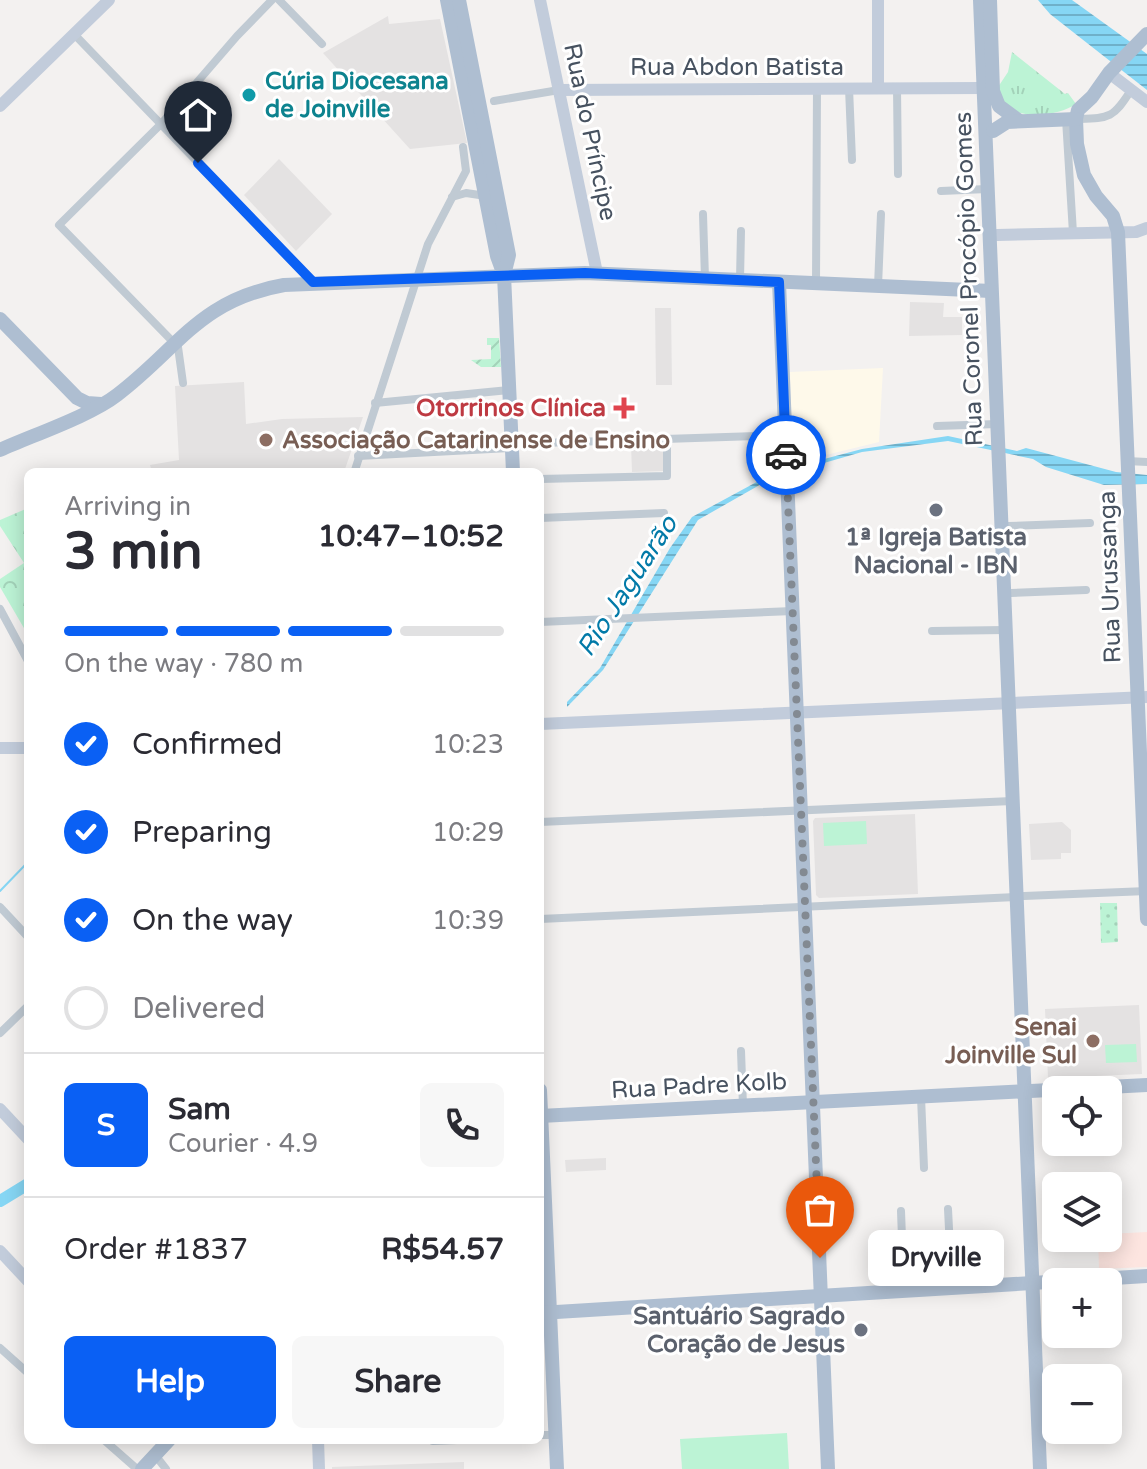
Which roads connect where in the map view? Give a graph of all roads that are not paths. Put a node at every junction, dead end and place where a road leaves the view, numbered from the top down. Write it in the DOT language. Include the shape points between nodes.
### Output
graph roads {
  1 [pos="109,0"];
  2 [pos="272,0"];
  3 [pos="279,0"];
  4 [pos="447,0"];
  5 [pos="459,0"];
  6 [pos="540,0"];
  7 [pos="878,0"];
  8 [pos="980,0"];
  9 [pos="990,0"];
  10 [pos="74,34"];
  11 [pos="1143,38"];
  12 [pos="322,44"];
  13 [pos="1111,71"];
  14 [pos="987,84"];
  15 [pos="817,88"];
  16 [pos="849,88"];
  17 [pos="878,88"];
  18 [pos="897,88"];
  19 [pos="559,90"];
  20 [pos="1131,90"];
  21 [pos="494,101"];
  22 [pos="1147,102"];
  23 [pos="0,106"];
  24 [pos="1071,119"];
  25 [pos="1018,120"];
  26 [pos="161,124"];
  27 [pos="993,131"];
  28 [pos="463,147"];
  29 [pos="852,160"];
  30 [pos="898,174"];
  31 [pos="987,189"];
  32 [pos="941,191"];
  33 [pos="486,196"];
  34 [pos="452,197"];
  35 [pos="703,214"];
  36 [pos="881,214"];
  37 [pos="1147,228"];
  38 [pos="741,231"];
  39 [pos="1118,232"];
  40 [pos="1073,233"];
  41 [pos="997,235"];
  42 [pos="597,273"];
  43 [pos="504,275"];
  44 [pos="416,278"];
  45 [pos="705,278"];
  46 [pos="740,280"];
  47 [pos="313,282"];
  48 [pos="779,282"];
  49 [pos="816,283"];
  50 [pos="878,286"];
  51 [pos="991,291"];
  52 [pos="0,319"];
  53 [pos="173,343"];
  54 [pos="183,383"];
  55 [pos="509,390"];
  56 [pos="71,393"];
  57 [pos="375,403"];
  58 [pos="101,404"];
  59 [pos="65,421"];
  60 [pos="997,424"];
  61 [pos="937,426"];
  62 [pos="785,435"];
  63 [pos="667,439"];
  64 [pos="512,446"];
  65 [pos="0,450"];
  66 [pos="1001,450"];
  67 [pos="358,456"];
  68 [pos="1147,464"];
  69 [pos="1128,466"];
  70 [pos="355,468"];
  71 [pos="513,468"];
  72 [pos="544,479"];
  73 [pos="664,513"];
  74 [pos="544,518"];
  75 [pos="1090,523"];
  76 [pos="1008,526"];
  77 [pos="1086,590"];
  78 [pos="1011,593"];
  79 [pos="0,609"];
  80 [pos="793,611"];
  81 [pos="544,622"];
  82 [pos="1005,630"];
  83 [pos="932,631"];
  84 [pos="16,637"];
  85 [pos="24,640"];
  86 [pos="24,653"];
  87 [pos="1142,697"];
  88 [pos="1012,703"];
  89 [pos="797,713"];
  90 [pos="544,724"];
  91 [pos="0,748"];
  92 [pos="24,748"];
  93 [pos="1144,795"];
  94 [pos="1012,801"];
  95 [pos="801,810"];
  96 [pos="544,822"];
  97 [pos="1146,891"];
  98 [pos="1020,897"];
  99 [pos="805,906"];
  100 [pos="0,907"];
  101 [pos="544,919"];
  102 [pos="1147,919"];
  103 [pos="24,933"];
  104 [pos="24,1010"];
  105 [pos="0,1033"];
  106 [pos="741,1051"];
  107 [pos="1147,1085"];
  108 [pos="1028,1091"];
  109 [pos="921,1097"];
  110 [pos="813,1102"];
  111 [pos="743,1106"];
  112 [pos="0,1109"];
  113 [pos="544,1116"];
  114 [pos="24,1134"];
  115 [pos="924,1168"];
  116 [pos="948,1209"];
  117 [pos="901,1211"];
  118 [pos="0,1251"];
  119 [pos="544,1264"];
  120 [pos="1147,1276"];
  121 [pos="24,1277"];
  122 [pos="1036,1283"];
  123 [pos="952,1288"];
  124 [pos="904,1291"];
  125 [pos="821,1296"];
  126 [pos="545,1313"];
  127 [pos="0,1348"];
  128 [pos="24,1369"];
  129 [pos="547,1398"];
  130 [pos="548,1435"];
  131 [pos="109,1444"];
  132 [pos="165,1444"];
  133 [pos="318,1444"];
  134 [pos="155,1455"];
  135 [pos="139,1469"];
  136 [pos="166,1469"];
  137 [pos="319,1469"];
  138 [pos="557,1469"];
  139 [pos="828,1469"];
  140 [pos="1040,1469"];
  141 [pos="1048,1469"];
  1 -- 10 [label="main road"];
  2 -- 26 [label="street"];
  3 -- 12 [label="street"];
  4 -- 33 [label="main road"];
  5 -- 43 [label="main road" via="509,255"];
  6 -- 19 [label="main road, Rua do Príncipe"];
  7 -- 17 [label="main road"];
  8 -- 14 [label="main road"];
  9 -- 14 [label="main road"];
  10 -- 23 [label="main road"];
  10 -- 26 [label="street"];
  11 -- 13 [label="main road"];
  13 -- 20 [label="main road"];
  13 -- 24 [label="main road"];
  14 -- 18 [label="main road, Rua Abdon Batista"];
  14 -- 25 [label="main road" via="999,106"];
  14 -- 27 [label="main road, Rua Coronel Procópio Gomes"];
  14 -- 31 [label="main road, Rua Coronel Procópio Gomes"];
  15 -- 16 [label="main road, Rua Abdon Batista"];
  15 -- 19 [label="main road, Rua Abdon Batista"];
  15 -- 49 [label="street"];
  16 -- 17 [label="main road, Rua Abdon Batista"];
  16 -- 29 [label="street"];
  17 -- 18 [label="main road, Rua Abdon Batista"];
  18 -- 30 [label="street"];
  19 -- 21 [label="street, Rua Abdon Batista"];
  19 -- 42 [label="main road, Rua do Príncipe"];
  20 -- 22 [label="main road"];
  20 -- 24 [label="street" via="1113,115"];
  24 -- 25 [label="main road"];
  24 -- 39 [label="main road" via="1084,175"];
  24 -- 40 [label="street"];
  25 -- 27 [label="main road"];
  26 -- 47 [label="street"];
  26 -- 53 [label="street" via="59,225"];
  27 -- 41 [label="main road, Rua Coronel Procópio Gomes"];
  28 -- 34 [label="street" via="466,168"];
  31 -- 32 [label="street"];
  31 -- 51 [label="main road, Rua Coronel Procópio Gomes"];
  33 -- 34 [label="street"];
  33 -- 43 [label="main road"];
  34 -- 44 [label="street"];
  35 -- 45 [label="street"];
  36 -- 50 [label="street"];
  37 -- 39 [label="main road"];
  38 -- 46 [label="street"];
  39 -- 40 [label="main road"];
  39 -- 69 [label="main road, Rua Urussanga"];
  40 -- 41 [label="main road"];
  41 -- 66 [label="main road, Rua Coronel Procópio Gomes"];
  42 -- 43 [label="main road"];
  42 -- 45 [label="main road"];
  43 -- 44 [label="main road"];
  43 -- 55 [label="main road"];
  44 -- 47 [label="main road"];
  44 -- 57 [label="street"];
  45 -- 46 [label="main road"];
  46 -- 48 [label="main road"];
  47 -- 53 [label="main road" via="240,297"];
  48 -- 49 [label="main road"];
  48 -- 62 [label="main road"];
  49 -- 50 [label="main road"];
  50 -- 51 [label="main road"];
  51 -- 60 [label="main road, Rua Coronel Procópio Gomes"];
  52 -- 56 [label="main road"];
  53 -- 54 [label="street" via="179,350"];
  53 -- 58 [label="main road" via="119,394"];
  55 -- 57 [label="street"];
  55 -- 64 [label="main road"];
  56 -- 58 [label="main road" via="81,401"];
  56 -- 59 [label="main road"];
  57 -- 67 [label="street"];
  58 -- 59 [label="main road"];
  59 -- 65 [label="main road"];
  60 -- 61 [label="street"];
  60 -- 66 [label="main road, Rua Coronel Procópio Gomes"];
  62 -- 63 [label="street"];
  62 -- 80 [label="main road"];
  63 -- 64 [label="street"];
  63 -- 72 [label="street" via="667,476"];
  64 -- 67 [label="street"];
  64 -- 71 [label="main road"];
  66 -- 76 [label="main road, Rua Coronel Procópio Gomes"];
  66 -- 82 [label="main road, Rua Coronel Procópio Gomes"];
  67 -- 70 [label="street"];
  68 -- 69 [label="street"];
  69 -- 87 [label="main road, Rua Urussanga"];
  73 -- 74 [label="street"];
  75 -- 76 [label="street"];
  76 -- 78 [label="main road, Rua Coronel Procópio Gomes"];
  77 -- 78 [label="street"];
  78 -- 88 [label="main road, Rua Coronel Procópio Gomes"];
  79 -- 84 [label="street"];
  80 -- 81 [label="street"];
  80 -- 89 [label="main road"];
  82 -- 83 [label="street"];
  82 -- 88 [label="main road, Rua Coronel Procópio Gomes"];
  84 -- 85 [label="street"];
  84 -- 86 [label="street"];
  87 -- 88 [label="main road"];
  87 -- 93 [label="main road, Rua Urussanga"];
  88 -- 89 [label="main road"];
  88 -- 94 [label="main road, Rua Coronel Procópio Gomes"];
  88 -- 98 [label="main road, Rua Coronel Procópio Gomes"];
  89 -- 90 [label="main road"];
  89 -- 95 [label="main road"];
  91 -- 92 [label="main road"];
  93 -- 97 [label="main road, Rua Urussanga"];
  94 -- 95 [label="street"];
  94 -- 98 [label="main road, Rua Coronel Procópio Gomes"];
  95 -- 96 [label="street"];
  95 -- 99 [label="main road"];
  97 -- 98 [label="street"];
  97 -- 102 [label="main road, Rua Urussanga"];
  98 -- 99 [label="street"];
  98 -- 108 [label="main road, Rua Coronel Procópio Gomes"];
  99 -- 101 [label="street"];
  99 -- 110 [label="main road"];
  100 -- 103 [label="street"];
  104 -- 105 [label="street"];
  106 -- 111 [label="street"];
  107 -- 108 [label="main road, Rua Padre Kolb"];
  108 -- 109 [label="main road, Rua Padre Kolb"];
  108 -- 122 [label="main road, Rua Coronel Procópio Gomes"];
  109 -- 110 [label="main road, Rua Padre Kolb"];
  109 -- 115 [label="street"];
  110 -- 111 [label="main road, Rua Padre Kolb"];
  110 -- 125 [label="main road"];
  111 -- 113 [label="main road, Rua Padre Kolb"];
  112 -- 114 [label="main road"];
  116 -- 123 [label="street"];
  117 -- 124 [label="street"];
  118 -- 121 [label="main road"];
  119 -- 126 [label="main road"];
  120 -- 122 [label="main road"];
  122 -- 123 [label="main road"];
  122 -- 140 [label="main road, Rua Coronel Procópio Gomes"];
  122 -- 141 [label="main road, Rua Coronel Procópio Gomes"];
  123 -- 124 [label="main road"];
  124 -- 125 [label="main road"];
  125 -- 126 [label="main road"];
  125 -- 139 [label="main road"];
  126 -- 129 [label="main road"];
  127 -- 128 [label="street"];
  129 -- 130 [label="main road"];
  130 -- 138 [label="main road"];
  131 -- 135 [label="street"];
  132 -- 134 [label="main road"];
  133 -- 137 [label="main road"];
  134 -- 135 [label="main road"];
  134 -- 136 [label="street"];
}
